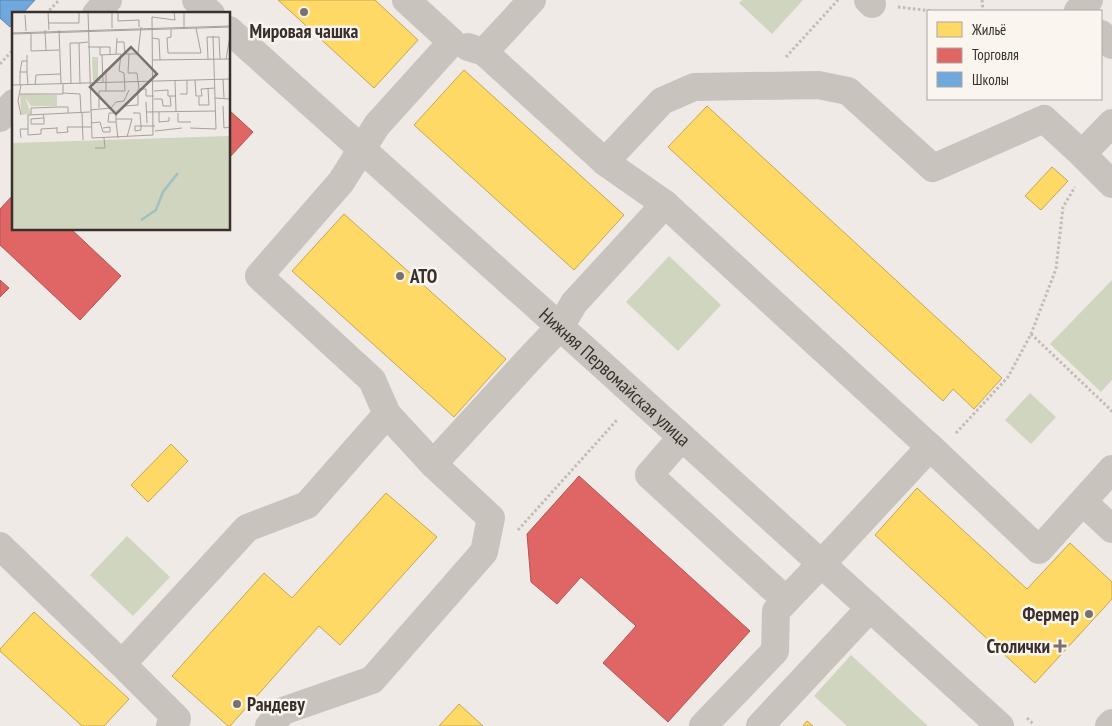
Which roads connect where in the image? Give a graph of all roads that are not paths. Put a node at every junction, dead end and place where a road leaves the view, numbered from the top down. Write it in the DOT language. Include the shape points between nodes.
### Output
graph roads {
  1 [pos="108,0"];
  2 [pos="196,0"];
  3 [pos="406,0"];
  4 [pos="532,0"];
  5 [pos="1089,0"];
  6 [pos="1079,10"];
  7 [pos="98,12"];
  8 [pos="209,12"];
  9 [pos="230,31"];
  10 [pos="1102,35"];
  11 [pos="452,42"];
  12 [pos="1112,45"];
  13 [pos="484,52"];
  14 [pos="12,105"];
  15 [pos="0,118"];
  16 [pos="1112,122"];
  17 [pos="362,150"];
  18 [pos="1086,158"];
  19 [pos="605,162"];
  20 [pos="1112,184"];
  21 [pos="665,204"];
  22 [pos="560,327"];
  23 [pos="387,414"];
  24 [pos="682,437"];
  25 [pos="933,451"];
  26 [pos="433,464"];
  27 [pos="1112,470"];
  28 [pos="1083,502"];
  29 [pos="1112,529"];
  30 [pos="0,546"];
  31 [pos="821,563"];
  32 [pos="786,600"];
  33 [pos="870,608"];
  34 [pos="122,664"];
  35 [pos="177,724"];
  36 [pos="269,726"];
  37 [pos="703,726"];
  38 [pos="760,726"];
  39 [pos="1000,726"];
  1 -- 7 [label="street"];
  2 -- 8 [label="street"];
  3 -- 11 [label="street"];
  4 -- 13 [label="street"];
  5 -- 6 [label="street"];
  9 -- 17 [label="street, Нижняя Первомайская улица"];
  10 -- 12 [label="street"];
  11 -- 13 [label="street"];
  11 -- 17 [label="street" via="378,125"];
  13 -- 19 [label="street"];
  14 -- 15 [label="street"];
  16 -- 18 [label="street"];
  17 -- 22 [label="street, Нижняя Первомайская улица"];
  17 -- 23 [label="street" via="341,182 259,276 372,380"];
  18 -- 19 [label="street" via="1044,120 933,168 848,91 818,85 694,87 662,101"];
  18 -- 20 [label="street"];
  19 -- 21 [label="street"];
  21 -- 22 [label="street" via="574,302"];
  21 -- 25 [label="street"];
  22 -- 24 [label="street, Нижняя Первомайская улица"];
  22 -- 26 [label="street"];
  23 -- 26 [label="street"];
  23 -- 34 [label="street" via="307,505 247,528"];
  24 -- 31 [label="street, Нижняя Первомайская улица"];
  24 -- 32 [label="street" via="648,475"];
  25 -- 28 [label="street" via="1039,550"];
  25 -- 31 [label="street"];
  26 -- 36 [label="street" via="491,518 484,552 372,680 283,711"];
  27 -- 28 [label="street"];
  28 -- 29 [label="street"];
  30 -- 34 [label="street"];
  31 -- 32 [label="street"];
  31 -- 33 [label="street, Нижняя Первомайская улица"];
  32 -- 37 [label="street" via="776,611 775,651"];
  33 -- 38 [label="street"];
  33 -- 39 [label="street, Нижняя Первомайская улица"];
  34 -- 35 [label="street"];
}
